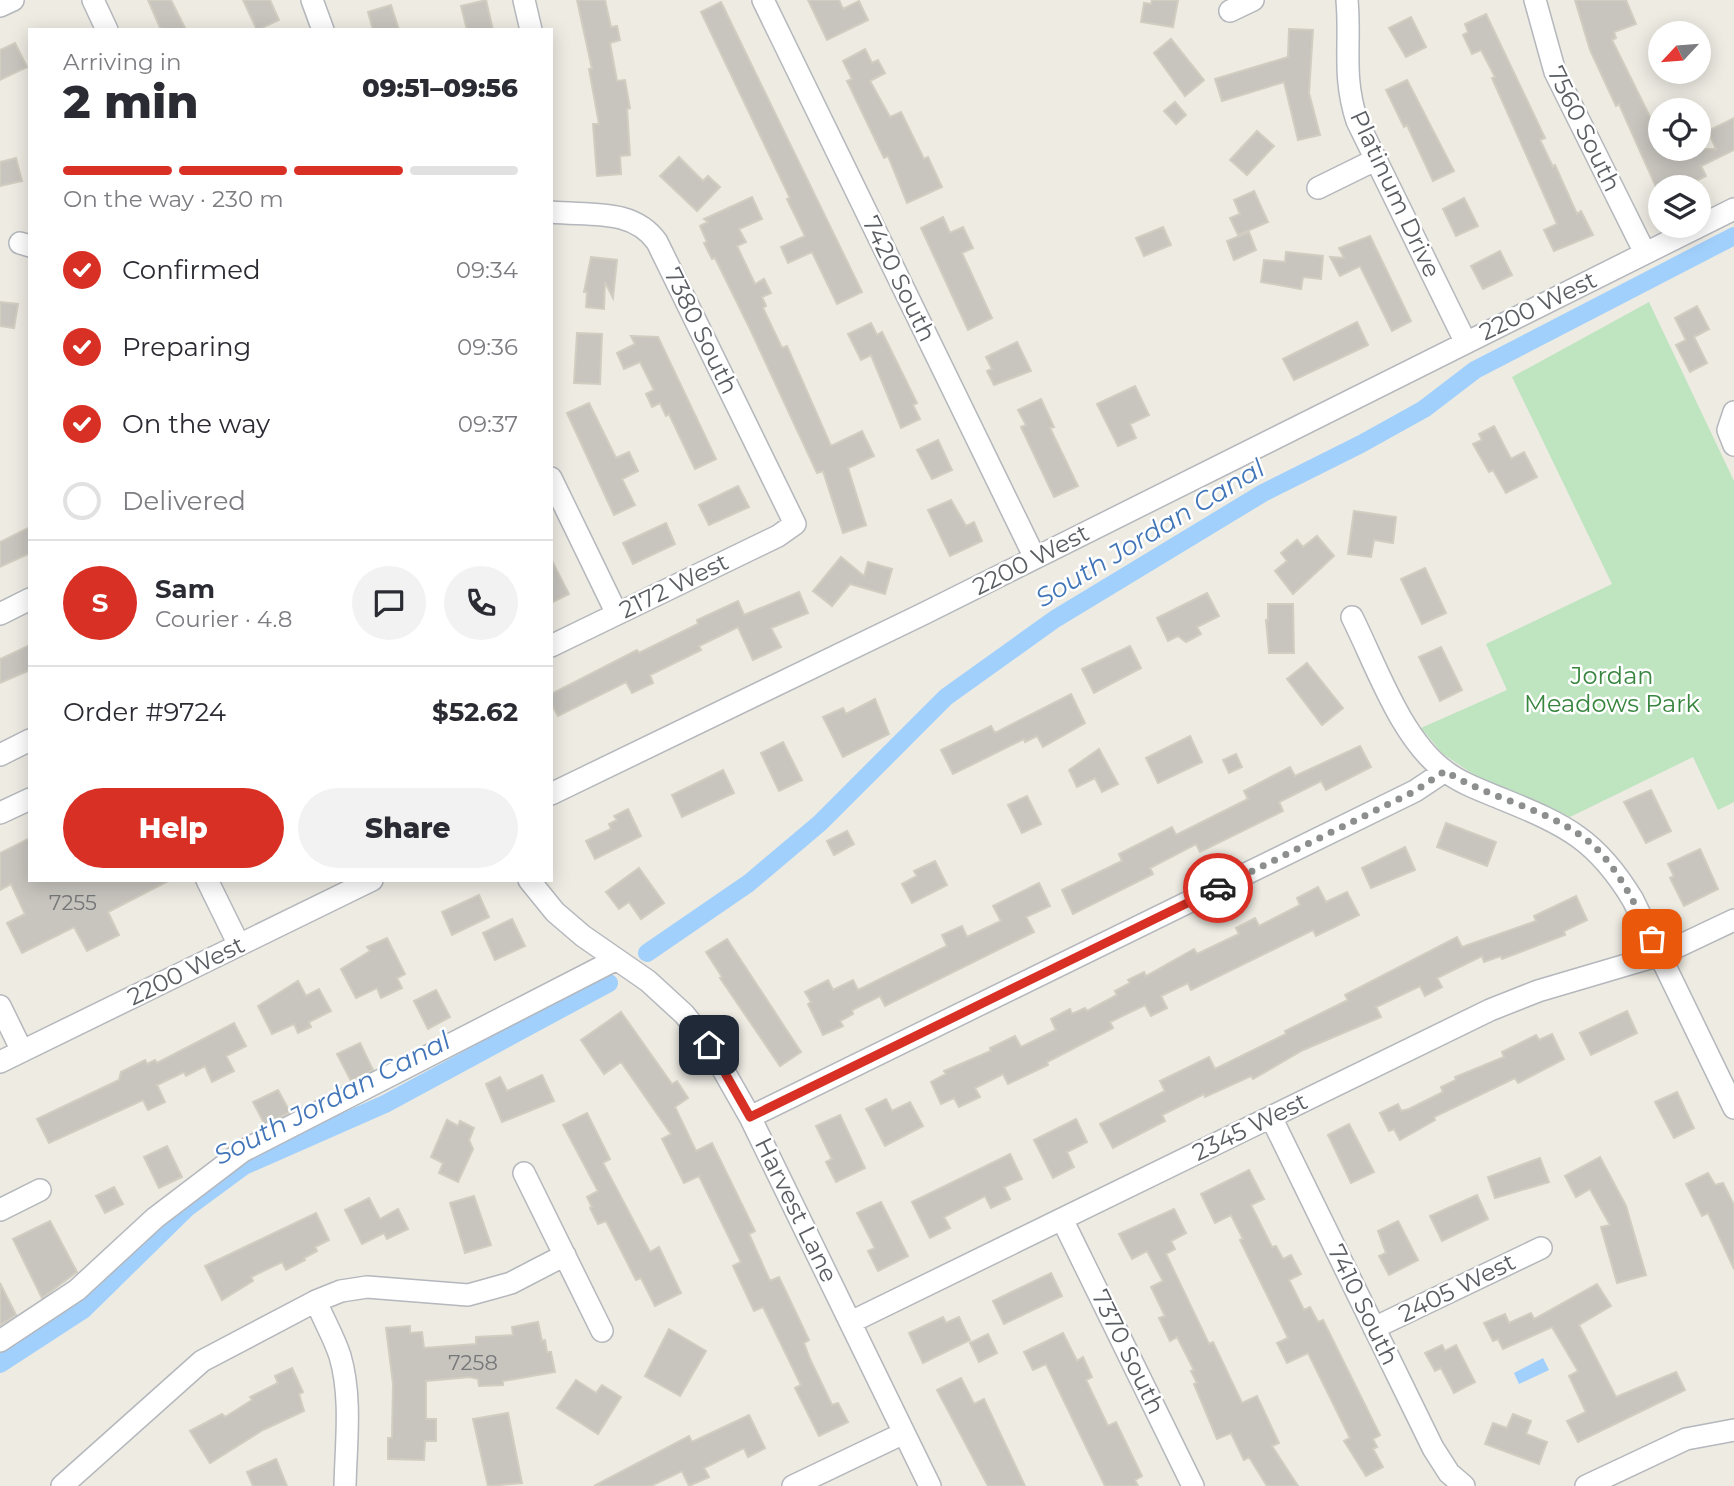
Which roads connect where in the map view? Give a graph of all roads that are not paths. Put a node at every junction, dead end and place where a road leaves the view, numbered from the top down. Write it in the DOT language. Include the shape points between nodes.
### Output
graph roads {
  1 [pos="13,0"];
  2 [pos="93,0"];
  3 [pos="313,0"];
  4 [pos="524,0"];
  5 [pos="763,0"];
  6 [pos="1253,0"];
  7 [pos="1347,0"];
  8 [pos="1535,0"];
  9 [pos="0,6"];
  10 [pos="1230,11"];
  11 [pos="106,28"];
  12 [pos="322,28"];
  13 [pos="531,28"];
  14 [pos="1376,160"];
  15 [pos="1318,188"];
  16 [pos="1734,209"];
  17 [pos="553,212"];
  18 [pos="1645,253"];
  19 [pos="1465,341"];
  20 [pos="1732,415"];
  21 [pos="1734,445"];
  22 [pos="553,482"];
  23 [pos="795,524"];
  24 [pos="1035,558"];
  25 [pos="28,600"];
  26 [pos="0,614"];
  27 [pos="617,614"];
  28 [pos="1352,617"];
  29 [pos="553,645"];
  30 [pos="28,741"];
  31 [pos="0,755"];
  32 [pos="1445,771"];
  33 [pos="553,793"];
  34 [pos="28,800"];
  35 [pos="0,813"];
  36 [pos="208,882"];
  37 [pos="368,882"];
  38 [pos="531,882"];
  39 [pos="1734,920"];
  40 [pos="239,945"];
  41 [pos="1660,955"];
  42 [pos="615,960"];
  43 [pos="0,1006"];
  44 [pos="22,1051"];
  45 [pos="0,1062"];
  46 [pos="1734,1108"];
  47 [pos="750,1117"];
  48 [pos="1271,1117"];
  49 [pos="524,1173"];
  50 [pos="40,1190"];
  51 [pos="0,1210"];
  52 [pos="1062,1219"];
  53 [pos="1541,1248"];
  54 [pos="565,1255"];
  55 [pos="316,1301"];
  56 [pos="851,1322"];
  57 [pos="1374,1328"];
  58 [pos="602,1331"];
  59 [pos="0,1341"];
  60 [pos="1734,1430"];
  61 [pos="904,1433"];
  62 [pos="74,1482"];
  63 [pos="345,1486"];
  64 [pos="793,1486"];
  65 [pos="930,1486"];
  66 [pos="1193,1486"];
  67 [pos="1464,1486"];
  68 [pos="1586,1486"];
  1 -- 9 [label="street"];
  2 -- 11 [label="street"];
  3 -- 12 [label="street"];
  4 -- 13 [label="street"];
  5 -- 24 [label="street, 7420 South"];
  6 -- 10 [label="street"];
  7 -- 14 [label="street, Platinum Drive" via="1349,96"];
  8 -- 18 [label="street, 7560 South" via="1555,72"];
  14 -- 15 [label="street"];
  14 -- 19 [label="street, Platinum Drive"];
  16 -- 18 [label="street, 2200 West"];
  17 -- 23 [label="street, 7380 South" via="626,217 648,229"];
  18 -- 19 [label="street, 2200 West"];
  19 -- 24 [label="street, 2200 West"];
  20 -- 21 [label="street" via="1728,430"];
  22 -- 27 [label="street"];
  23 -- 27 [label="street, 2172 West"];
  24 -- 33 [label="street, 2200 West"];
  25 -- 26 [label="street"];
  27 -- 29 [label="street, 2172 West"];
  28 -- 32 [label="street" via="1404,720"];
  30 -- 31 [label="street"];
  32 -- 41 [label="street" via="1566,827 1594,846 1622,882"];
  32 -- 47 [label="street" via="1415,791"];
  34 -- 35 [label="street"];
  36 -- 40 [label="street"];
  37 -- 40 [label="street, 2200 West"];
  38 -- 42 [label="street, Harvest Lane" via="555,912"];
  39 -- 41 [label="street, 2345 West"];
  40 -- 44 [label="street, 2200 West"];
  41 -- 46 [label="street"];
  41 -- 48 [label="street, 2345 West" via="1515,999"];
  42 -- 47 [label="street, Harvest Lane" via="648,981 684,1014 717,1057"];
  42 -- 59 [label="street" via="243,1152 155,1218 77,1290"];
  43 -- 44 [label="street"];
  44 -- 45 [label="street, 2200 West"];
  47 -- 56 [label="street, Harvest Lane"];
  48 -- 52 [label="street, 2345 West"];
  48 -- 57 [label="street, 7410 South"];
  49 -- 54 [label="street"];
  50 -- 51 [label="street"];
  52 -- 56 [label="street, 2345 West"];
  52 -- 66 [label="street, 7370 South"];
  53 -- 57 [label="street, 2405 West"];
  54 -- 55 [label="street" via="511,1283 468,1295 367,1287"];
  54 -- 58 [label="street"];
  55 -- 62 [label="street" via="202,1361"];
  55 -- 63 [label="street" via="344,1375"];
  56 -- 61 [label="street, Harvest Lane"];
  57 -- 67 [label="street, 7410 South" via="1433,1448"];
  60 -- 68 [label="street" via="1686,1439"];
  61 -- 64 [label="street"];
  61 -- 65 [label="street, Harvest Lane"];
}
